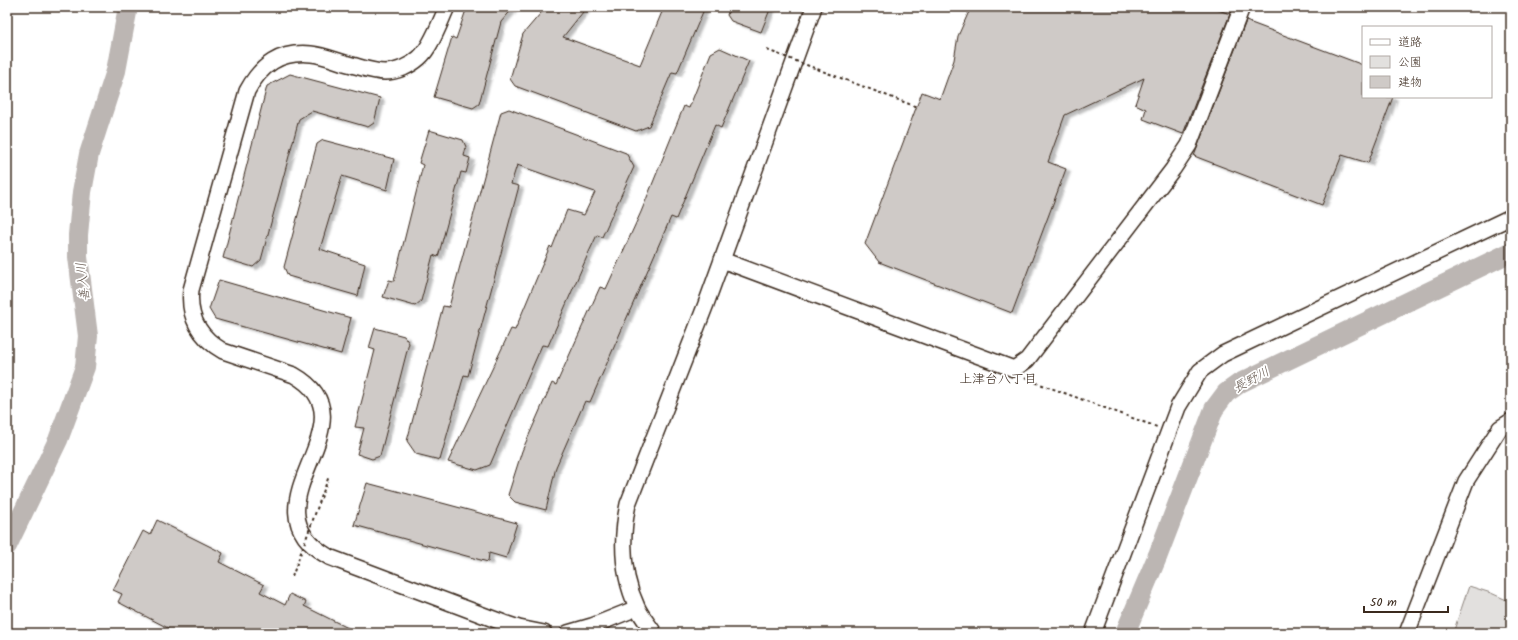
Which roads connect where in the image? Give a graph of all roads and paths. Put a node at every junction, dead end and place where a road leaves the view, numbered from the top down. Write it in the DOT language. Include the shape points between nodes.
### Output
graph roads {
  1 [pos="447,7"];
  2 [pos="814,7"];
  3 [pos="1242,7"];
  4 [pos="767,50"];
  5 [pos="917,107"];
  6 [pos="1511,217"];
  7 [pos="722,260"];
  8 [pos="1014,369"];
  9 [pos="1511,421"];
  10 [pos="1168,432"];
  11 [pos="329,476"];
  12 [pos="292,577"];
  13 [pos="637,608"];
  14 [pos="544,633"];
  15 [pos="568,633"];
  16 [pos="654,633"];
  17 [pos="1093,633"];
  18 [pos="1407,633"];
  1 -- 14 [label="street" via="420,57 397,70 371,70 312,54 299,54 284,56 268,63 260,71 247,91 190,300 194,322 216,348 294,375 312,389 318,399 322,423 296,510 299,529 317,550 329,557 504,623"];
  2 -- 7 [label="street"];
  3 -- 8 [label="street" via="1189,145 1027,360"];
  4 -- 5 [label="path, bridge"];
  6 -- 10 [label="street" via="1223,354 1200,371 1178,406"];
  7 -- 8 [label="street"];
  7 -- 13 [label="street" via="628,504 624,534 625,565"];
  8 -- 10 [label="path" via="1029,380"];
  9 -- 18 [label="street" via="1500,428 1466,481"];
  10 -- 17 [label="street"];
  11 -- 12 [label="path, bridge"];
  13 -- 15 [label="street"];
  13 -- 16 [label="street"];
}
